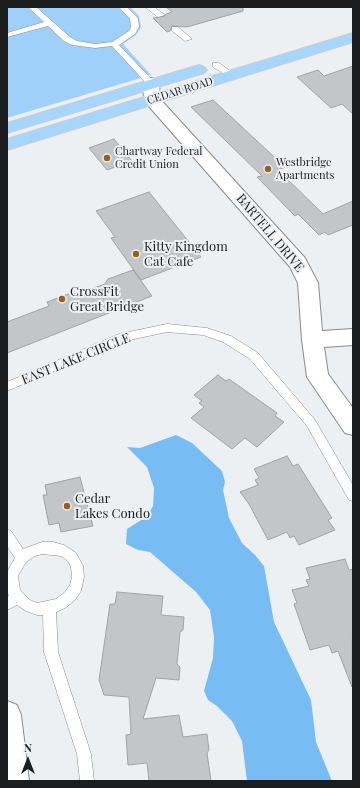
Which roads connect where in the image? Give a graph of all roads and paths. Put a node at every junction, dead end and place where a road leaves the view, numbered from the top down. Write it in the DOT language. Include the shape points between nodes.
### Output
graph roads {
  1 [pos="32,7"];
  2 [pos="123,7"];
  3 [pos="149,7"];
  4 [pos="161,16"];
  5 [pos="49,23"];
  6 [pos="175,29"];
  7 [pos="7,36"];
  8 [pos="353,37"];
  9 [pos="188,39"];
  10 [pos="114,44"];
  11 [pos="260,51"];
  12 [pos="216,65"];
  13 [pos="232,75"];
  14 [pos="151,92"];
  15 [pos="7,128"];
  16 [pos="7,145"];
  17 [pos="353,337"];
  18 [pos="312,340"];
  19 [pos="7,387"];
  20 [pos="353,426"];
  21 [pos="353,496"];
  22 [pos="7,535"];
  23 [pos="22,558"];
  24 [pos="10,577"];
  25 [pos="13,601"];
  26 [pos="49,608"];
  27 [pos="7,715"];
  28 [pos="14,781"];
  29 [pos="87,781"];
  1 -- 5 [label="lane"];
  2 -- 10 [label="lane" via="134,18 135,27 128,36"];
  3 -- 4 [label="lane"];
  5 -- 7 [label="lane"];
  5 -- 10 [label="lane" via="75,43 95,46"];
  6 -- 9 [label="lane"];
  8 -- 13 [label="main road, CEDAR ROAD"];
  10 -- 14 [label="lane"];
  11 -- 12 [label="main road, CEDAR ROAD"];
  12 -- 13 [label="lane"];
  12 -- 14 [label="main road, CEDAR ROAD"];
  13 -- 14 [label="main road, CEDAR ROAD"];
  14 -- 15 [label="main road, CEDAR ROAD"];
  14 -- 16 [label="main road, CEDAR ROAD"];
  14 -- 18 [label="street, BARTELL DRIVE" via="298,263 308,283"];
  17 -- 18 [label="street"];
  18 -- 20 [label="street, BARTELL DRIVE" via="318,377"];
  19 -- 21 [label="lane, EAST LAKE CIRCLE" via="123,337 168,328 203,331 227,338 254,356 311,423"];
  22 -- 23 [label="lane"];
  23 -- 24 [label="lane"];
  23 -- 26 [label="lane" via="31,551 53,548 72,557 77,566 76,587 60,604"];
  24 -- 25 [label="lane"];
  25 -- 26 [label="lane" via="37,609"];
  26 -- 29 [label="lane" via="51,652 84,754"];
  27 -- 28 [label="street" via="14,759"];
}
